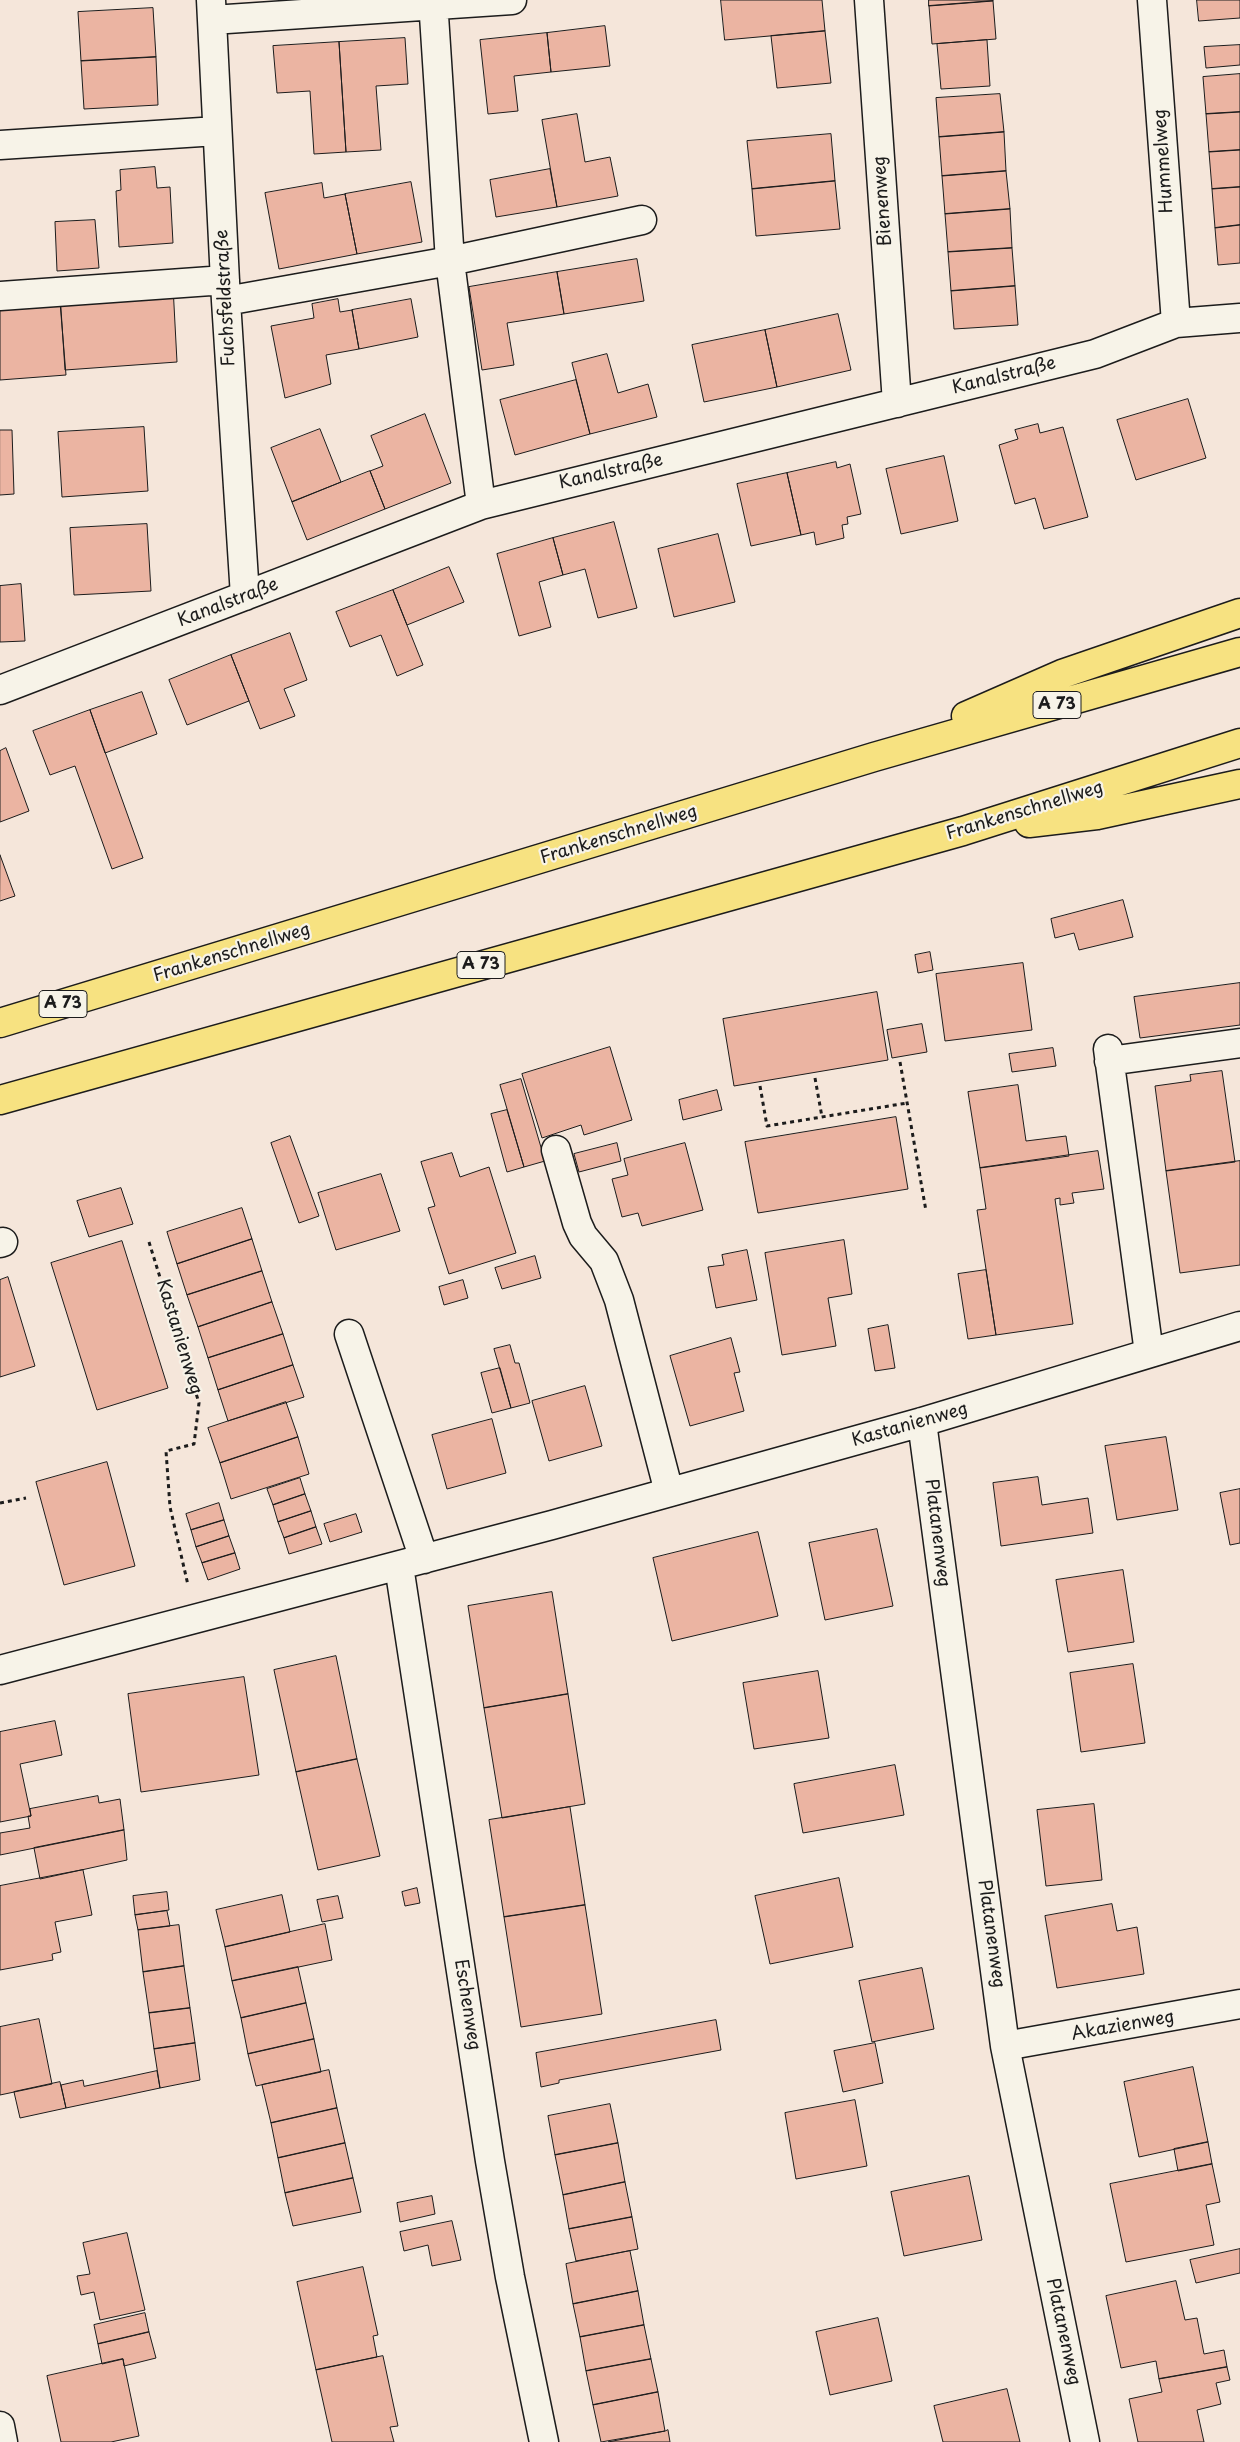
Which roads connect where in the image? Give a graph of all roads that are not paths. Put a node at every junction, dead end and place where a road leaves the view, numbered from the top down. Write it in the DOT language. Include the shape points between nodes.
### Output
graph roads {
  1 [pos="512,0"];
  2 [pos="869,0"];
  3 [pos="1152,0"];
  4 [pos="433,3"];
  5 [pos="211,10"];
  6 [pos="216,131"];
  7 [pos="0,145"];
  8 [pos="642,220"];
  9 [pos="450,261"];
  10 [pos="226,290"];
  11 [pos="0,296"];
  12 [pos="1240,318"];
  13 [pos="1176,323"];
  14 [pos="898,403"];
  15 [pos="481,505"];
  16 [pos="246,596"];
  17 [pos="1240,613"];
  18 [pos="1240,652"];
  19 [pos="0,690"];
  20 [pos="1240,743"];
  21 [pos="874,757"];
  22 [pos="1240,784"];
  23 [pos="963,831"];
  24 [pos="0,1022"];
  25 [pos="1240,1043"];
  26 [pos="0,1100"];
  27 [pos="556,1150"];
  28 [pos="1240,1326"];
  29 [pos="349,1334"];
  30 [pos="1149,1353"];
  31 [pos="922,1422"];
  32 [pos="669,1492"];
  33 [pos="412,1562"];
  34 [pos="0,1670"];
  35 [pos="1240,2004"];
  36 [pos="1006,2046"];
  37 [pos="0,2426"];
  38 [pos="3,2442"];
  39 [pos="544,2442"];
  40 [pos="1085,2442"];
  1 -- 4 [label="street"];
  2 -- 14 [label="street, Bienenweg"];
  3 -- 13 [label="street, Hummelweg"];
  4 -- 5 [label="street"];
  4 -- 9 [label="street"];
  5 -- 6 [label="street, Fuchsfeldstraße"];
  6 -- 7 [label="street"];
  6 -- 10 [label="street, Fuchsfeldstraße"];
  8 -- 9 [label="street"];
  9 -- 10 [label="street"];
  9 -- 15 [label="street"];
  10 -- 11 [label="street"];
  10 -- 16 [label="street, Fuchsfeldstraße"];
  12 -- 13 [label="street, Kanalstraße"];
  13 -- 14 [label="street, Kanalstraße" via="1095,354"];
  14 -- 15 [label="street, Kanalstraße"];
  15 -- 16 [label="street, Kanalstraße"];
  16 -- 19 [label="street, Kanalstraße"];
  17 -- 21 [label="highway" via="1062,674"];
  18 -- 21 [label="highway, Frankenschnellweg / A 73"];
  20 -- 23 [label="highway, Frankenschnellweg / A 73"];
  21 -- 24 [label="highway, Frankenschnellweg / A 73"];
  22 -- 23 [label="highway" via="1097,815"];
  23 -- 26 [label="highway, Frankenschnellweg / A 73"];
  25 -- 30 [label="street" via="1109,1055"];
  27 -- 32 [label="street" via="577,1223 604,1261 619,1300"];
  28 -- 30 [label="street, Kastanienweg"];
  29 -- 33 [label="street"];
  30 -- 31 [label="street, Kastanienweg"];
  31 -- 32 [label="street, Kastanienweg"];
  31 -- 36 [label="street, Platanenweg"];
  32 -- 33 [label="street, Kastanienweg"];
  33 -- 34 [label="street, Kastanienweg"];
  33 -- 39 [label="street, Eschenweg" via="490,2161"];
  35 -- 36 [label="street, Akazienweg"];
  36 -- 40 [label="street, Platanenweg"];
  37 -- 38 [label="street"];
}
